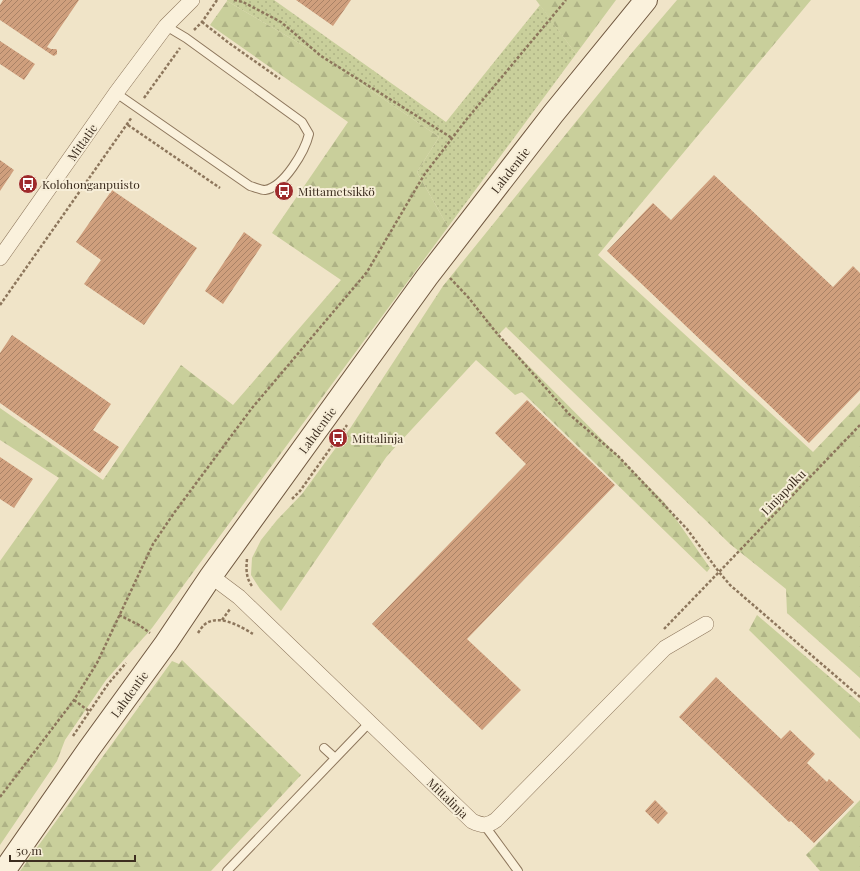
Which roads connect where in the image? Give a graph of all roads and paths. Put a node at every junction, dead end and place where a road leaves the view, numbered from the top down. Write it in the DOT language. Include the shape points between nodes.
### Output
graph roads {
  1 [pos="178,0"];
  2 [pos="192,0"];
  3 [pos="217,0"];
  4 [pos="234,0"];
  5 [pos="566,0"];
  6 [pos="646,0"];
  7 [pos="166,26"];
  8 [pos="176,53"];
  9 [pos="280,78"];
  10 [pos="149,91"];
  11 [pos="116,93"];
  12 [pos="452,138"];
  13 [pos="220,188"];
  14 [pos="0,258"];
  15 [pos="435,267"];
  16 [pos="0,305"];
  17 [pos="860,425"];
  18 [pos="720,572"];
  19 [pos="211,576"];
  20 [pos="249,582"];
  21 [pos="254,588"];
  22 [pos="119,615"];
  23 [pos="222,620"];
  24 [pos="706,624"];
  25 [pos="662,631"];
  26 [pos="149,632"];
  27 [pos="154,635"];
  28 [pos="195,637"];
  29 [pos="146,638"];
  30 [pos="128,661"];
  31 [pos="860,697"];
  32 [pos="74,700"];
  33 [pos="89,711"];
  34 [pos="370,722"];
  35 [pos="71,739"];
  36 [pos="324,748"];
  37 [pos="335,758"];
  38 [pos="0,797"];
  39 [pos="485,826"];
  40 [pos="4,871"];
  41 [pos="227,871"];
  42 [pos="518,871"];
  1 -- 7 [label="street, Mittatie"];
  2 -- 7 [label="street, Mittatie"];
  3 -- 9 [label="path" via="202,22"];
  4 -- 12 [label="path" via="243,2 281,22 321,56"];
  5 -- 12 [label="path"];
  6 -- 15 [label="main road, Lahdentie" via="553,114"];
  7 -- 11 [label="street, Mittatie"];
  7 -- 11 [label="lane" via="302,122 309,134 307,143 292,168 276,185 265,190 250,186"];
  8 -- 10 [label="path"];
  11 -- 14 [label="street, Mittatie"];
  12 -- 22 [label="path" via="424,175 367,272 252,408 174,513 153,544"];
  13 -- 16 [label="path" via="128,125"];
  15 -- 18 [label="path" via="444,270 569,414 618,456 687,530"];
  15 -- 19 [label="main road, Lahdentie"];
  17 -- 18 [label="path, Linjapolku"];
  18 -- 25 [label="path, Linjapolku"];
  18 -- 31 [label="path" via="730,585"];
  19 -- 34 [label="street, Mittalinja" via="239,597"];
  19 -- 40 [label="main road, Lahdentie" via="166,644"];
  20 -- 21 [label="path"];
  22 -- 26 [label="path"];
  22 -- 32 [label="path" via="97,663"];
  23 -- 28 [label="path" via="204,625"];
  24 -- 39 [label="street" via="665,648 496,820"];
  26 -- 27 [label="path"];
  26 -- 29 [label="path"];
  30 -- 33 [label="path"];
  32 -- 33 [label="path"];
  32 -- 38 [label="path"];
  33 -- 35 [label="path"];
  34 -- 37 [label="lane"];
  34 -- 39 [label="street, Mittalinja" via="472,821"];
  36 -- 37 [label="lane"];
  37 -- 41 [label="lane"];
  39 -- 42 [label="lane"];
}
